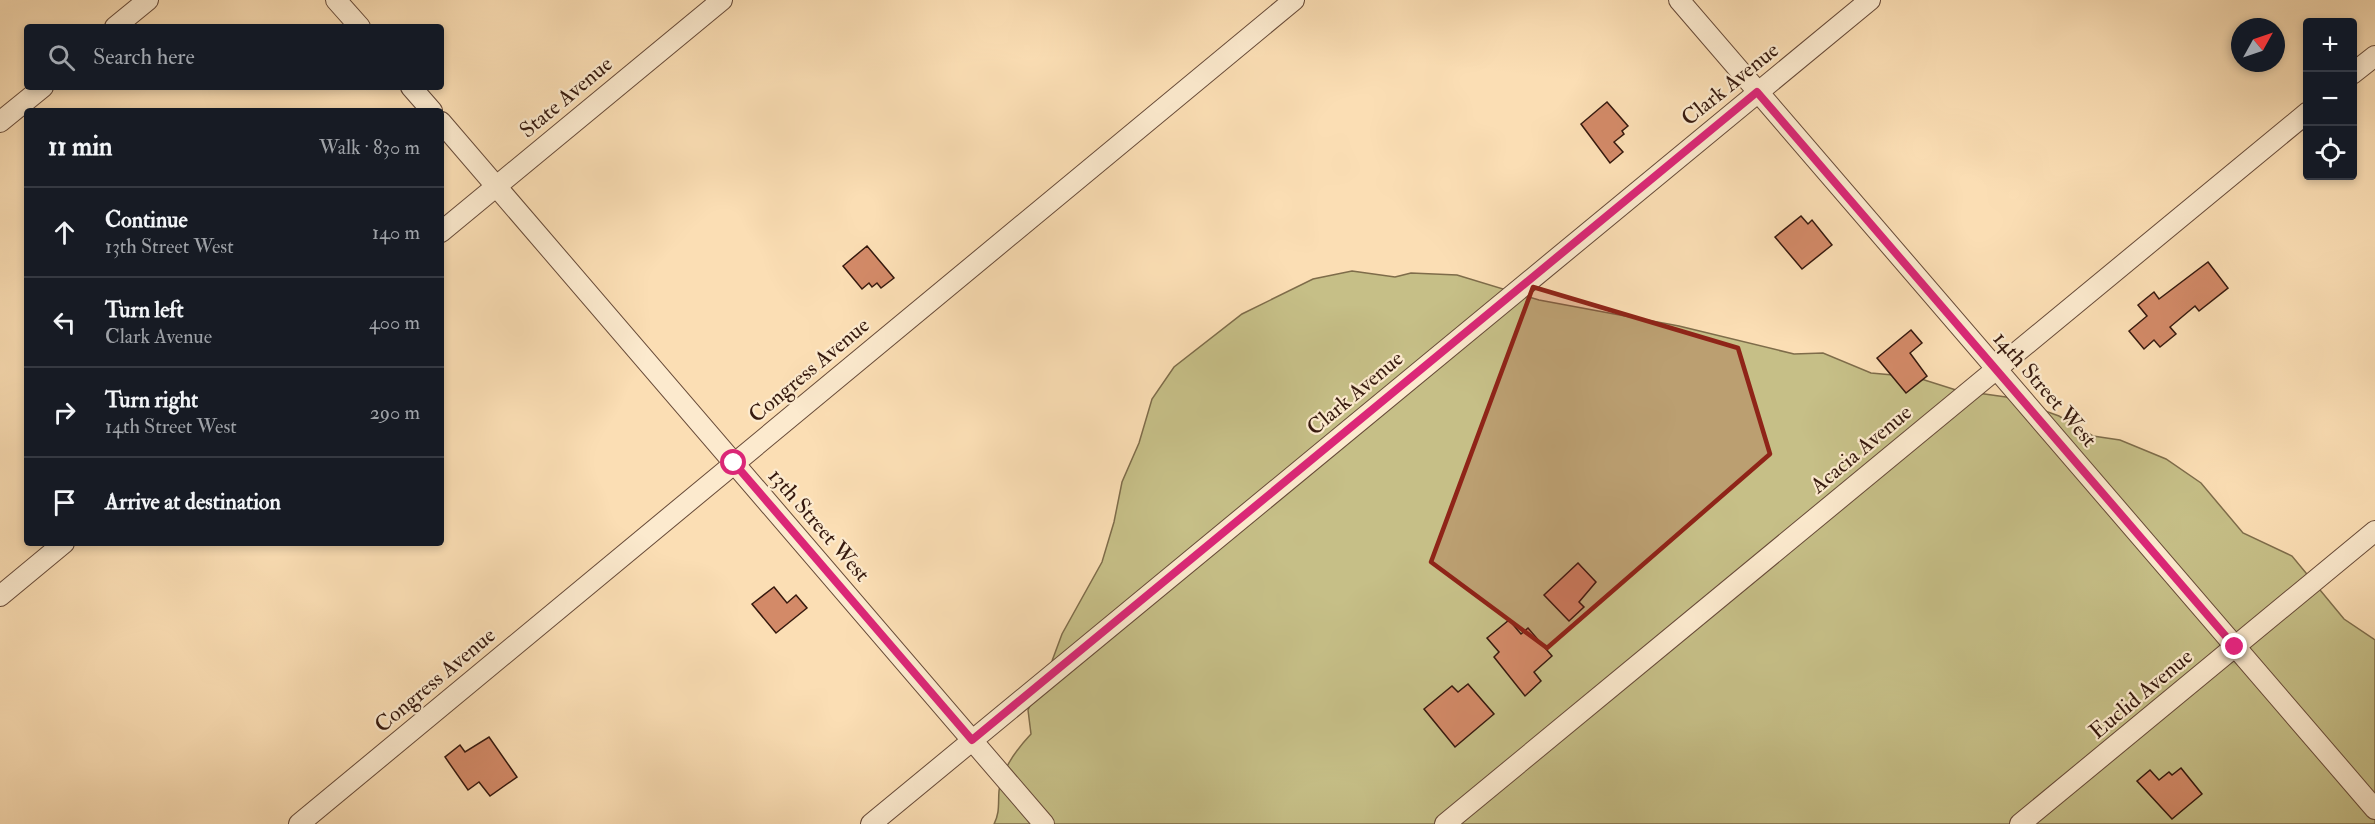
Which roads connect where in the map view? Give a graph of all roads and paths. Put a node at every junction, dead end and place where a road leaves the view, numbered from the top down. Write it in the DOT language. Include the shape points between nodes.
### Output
graph roads {
  1 [pos="148,0"];
  2 [pos="336,0"];
  3 [pos="722,0"];
  4 [pos="1294,0"];
  5 [pos="1679,0"];
  6 [pos="1870,0"];
  7 [pos="119,24"];
  8 [pos="357,24"];
  9 [pos="2375,56"];
  10 [pos="2355,72"];
  11 [pos="39,90"];
  12 [pos="414,90"];
  13 [pos="1757,92"];
  14 [pos="429,108"];
  15 [pos="2303,115"];
  16 [pos="0,122"];
  17 [pos="444,125"];
  18 [pos="496,186"];
  19 [pos="444,229"];
  20 [pos="1996,369"];
  21 [pos="734,463"];
  22 [pos="2375,531"];
  23 [pos="60,546"];
  24 [pos="0,596"];
  25 [pos="2235,647"];
  26 [pos="972,740"];
  27 [pos="2375,809"];
  28 [pos="299,824"];
  29 [pos="871,824"];
  30 [pos="1044,824"];
  31 [pos="1445,824"];
  32 [pos="2020,824"];
  1 -- 7 [label="street"];
  2 -- 8 [label="street"];
  3 -- 18 [label="street, State Avenue"];
  4 -- 21 [label="street, Congress Avenue"];
  5 -- 13 [label="street, 14th Street West"];
  6 -- 13 [label="street, Clark Avenue"];
  9 -- 10 [label="street"];
  11 -- 16 [label="street"];
  12 -- 14 [label="street"];
  13 -- 20 [label="street, 14th Street West"];
  13 -- 26 [label="street, Clark Avenue"];
  15 -- 20 [label="street, Acacia Avenue"];
  17 -- 18 [label="street, 13th Street West"];
  18 -- 19 [label="street, State Avenue"];
  18 -- 21 [label="street, 13th Street West"];
  20 -- 25 [label="street, 14th Street West"];
  20 -- 31 [label="street, Acacia Avenue"];
  21 -- 26 [label="street, 13th Street West"];
  21 -- 28 [label="street, Congress Avenue"];
  22 -- 25 [label="street, Euclid Avenue"];
  23 -- 24 [label="street"];
  25 -- 27 [label="street, 14th Street West"];
  25 -- 32 [label="street, Euclid Avenue"];
  26 -- 29 [label="street, Clark Avenue"];
  26 -- 30 [label="street, 13th Street West"];
}
